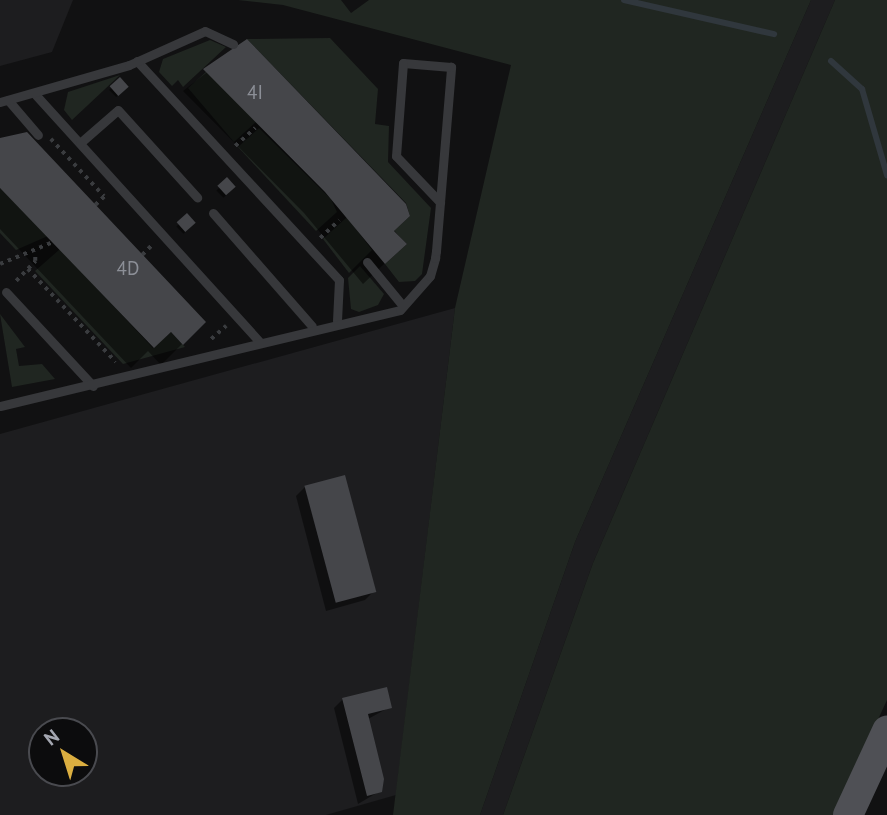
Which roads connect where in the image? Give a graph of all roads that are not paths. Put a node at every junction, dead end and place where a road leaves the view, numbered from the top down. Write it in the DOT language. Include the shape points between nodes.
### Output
graph roads {
  1 [pos="233,44"];
  2 [pos="137,61"];
  3 [pos="34,93"];
  4 [pos="4,101"];
  5 [pos="39,137"];
  6 [pos="80,143"];
  7 [pos="197,197"];
  8 [pos="440,202"];
  9 [pos="213,213"];
  10 [pos="367,262"];
  11 [pos="6,292"];
  12 [pos="403,306"];
  13 [pos="337,320"];
  14 [pos="312,326"];
  15 [pos="259,341"];
  16 [pos="93,386"];
  17 [pos="0,405"];
  18 [pos="887,731"];
  19 [pos="887,744"];
  20 [pos="871,769"];
  21 [pos="848,815"];
  1 -- 2 [label="lane" via="205,31"];
  2 -- 3 [label="lane"];
  2 -- 13 [label="lane" via="339,280"];
  3 -- 4 [label="lane"];
  3 -- 6 [label="lane"];
  4 -- 5 [label="lane"];
  6 -- 7 [label="lane" via="118,110"];
  6 -- 15 [label="lane"];
  8 -- 8 [label="lane" via="451,67 403,62 396,156"];
  8 -- 12 [label="lane" via="430,276"];
  9 -- 14 [label="lane"];
  10 -- 12 [label="lane"];
  11 -- 16 [label="lane"];
  12 -- 13 [label="lane" via="356,322"];
  13 -- 14 [label="lane"];
  14 -- 15 [label="lane"];
  15 -- 16 [label="lane"];
  16 -- 17 [label="lane"];
  18 -- 20 [label="main road"];
  19 -- 20 [label="main road"];
  20 -- 21 [label="main road"];
}
